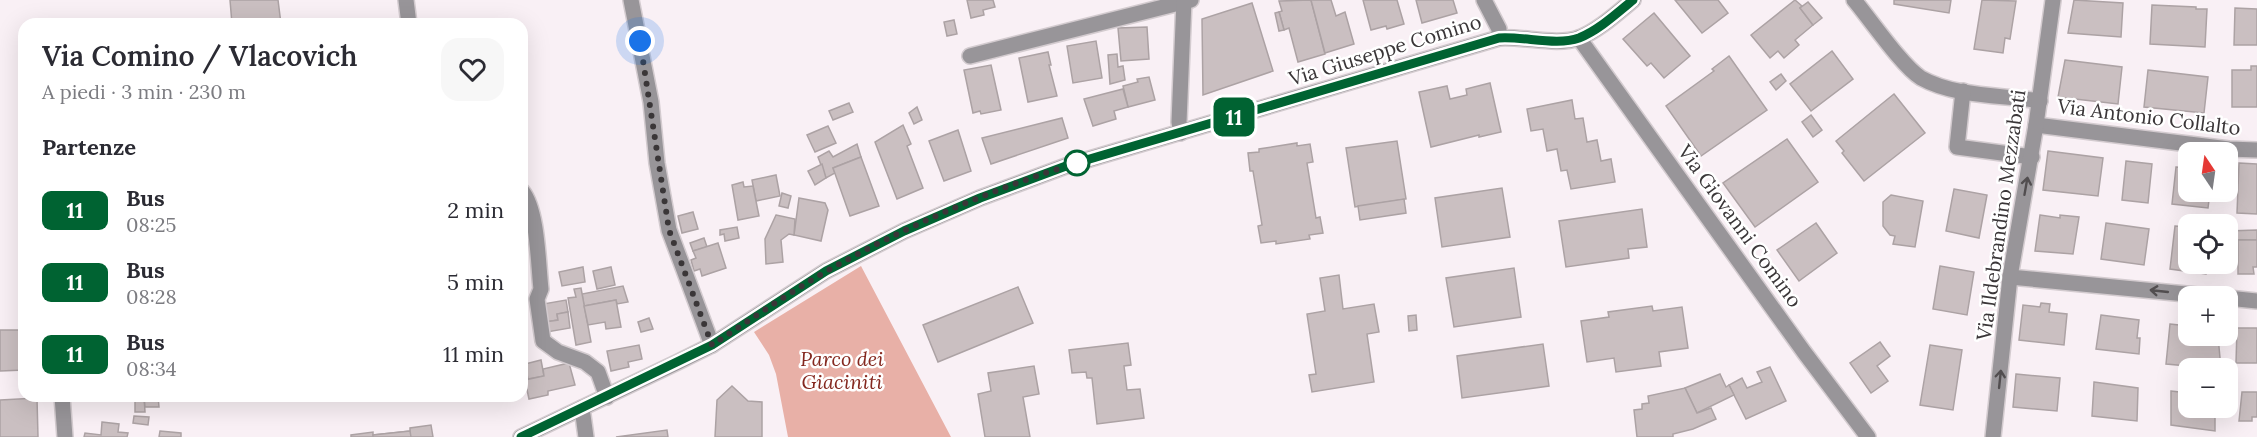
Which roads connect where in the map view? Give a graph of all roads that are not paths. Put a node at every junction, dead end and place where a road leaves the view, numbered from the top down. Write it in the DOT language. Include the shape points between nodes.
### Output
graph roads {
  1 [pos="406,0"];
  2 [pos="631,0"];
  3 [pos="1484,0"];
  4 [pos="1633,0"];
  5 [pos="1854,0"];
  6 [pos="2053,0"];
  7 [pos="1186,1"];
  8 [pos="408,18"];
  9 [pos="1499,38"];
  10 [pos="1579,38"];
  11 [pos="970,56"];
  12 [pos="1963,91"];
  13 [pos="2040,101"];
  14 [pos="2036,125"];
  15 [pos="1181,133"];
  16 [pos="2257,150"];
  17 [pos="2031,157"];
  18 [pos="528,199"];
  19 [pos="2010,277"];
  20 [pos="2178,293"];
  21 [pos="2238,299"];
  22 [pos="2257,301"];
  23 [pos="712,345"];
  24 [pos="607,397"];
  25 [pos="62,402"];
  26 [pos="582,408"];
  27 [pos="65,437"];
  28 [pos="521,437"];
  29 [pos="586,437"];
  30 [pos="1868,437"];
  31 [pos="1993,437"];
  1 -- 8 [label="street"];
  2 -- 23 [label="street" via="651,102 669,230"];
  3 -- 9 [label="street" via="1499,29"];
  4 -- 10 [label="street"];
  5 -- 12 [label="street" via="1920,77"];
  6 -- 13 [label="street, Via Ildebrandino Mezzabati"];
  7 -- 11 [label="street"];
  7 -- 15 [label="street"];
  9 -- 10 [label="street, Via Giuseppe Comino"];
  9 -- 15 [label="street, Via Giuseppe Comino"];
  10 -- 30 [label="street, Via Giovanni Comino"];
  12 -- 13 [label="street"];
  12 -- 17 [label="street" via="1957,147"];
  13 -- 14 [label="street, Via Ildebrandino Mezzabati"];
  14 -- 16 [label="street, Via Antonio Collalto"];
  14 -- 17 [label="street, Via Ildebrandino Mezzabati"];
  15 -- 23 [label="street, Via Giuseppe Comino" via="1066,166 904,231 826,271"];
  19 -- 17 [label="street, Via Ildebrandino Mezzabati, one-way"];
  18 -- 24 [label="street" via="541,289 537,299 543,340 598,372"];
  20 -- 19 [label="street, one-way"];
  31 -- 19 [label="street, Via Ildebrandino Mezzabati, one-way"];
  21 -- 22 [label="street"];
  23 -- 24 [label="street, Via Giuseppe Comino"];
  24 -- 26 [label="street, Via Giuseppe Comino"];
  25 -- 27 [label="street"];
  26 -- 28 [label="street, Via Giuseppe Comino"];
  26 -- 29 [label="street"];
}
